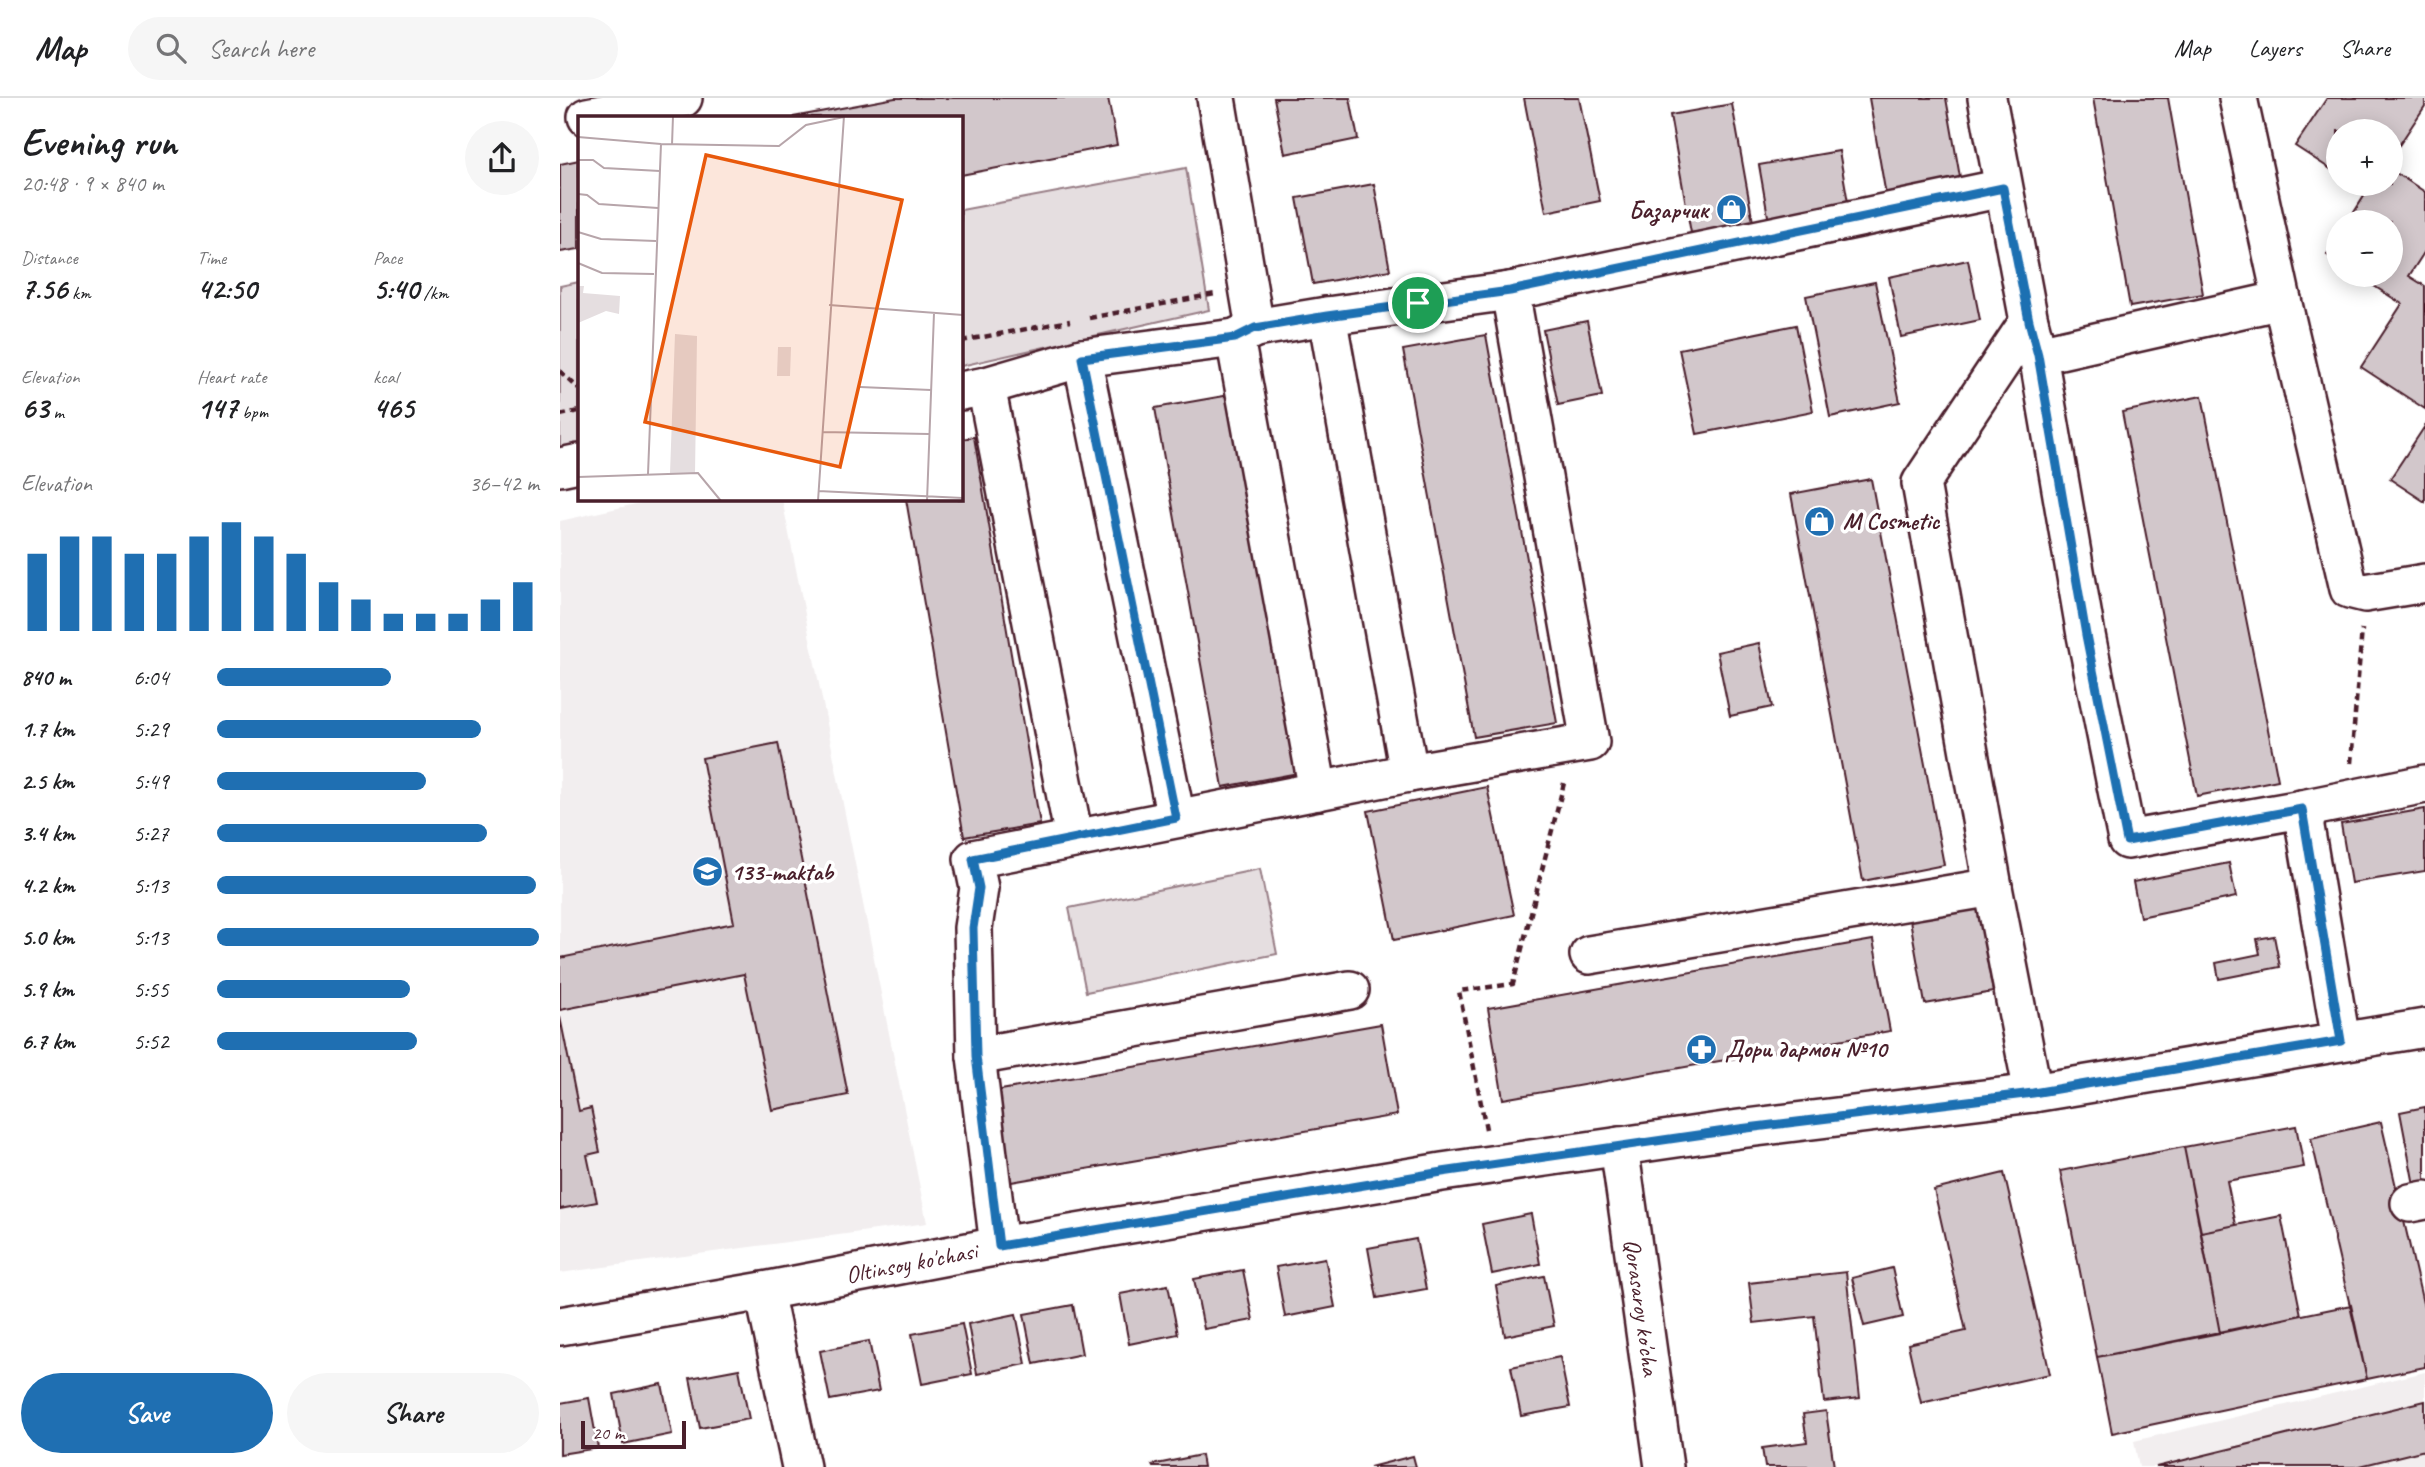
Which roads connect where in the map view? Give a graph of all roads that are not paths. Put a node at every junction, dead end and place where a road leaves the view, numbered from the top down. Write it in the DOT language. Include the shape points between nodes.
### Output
graph roads {
  1 [pos="683,98"];
  2 [pos="1216,98"];
  3 [pos="1987,98"];
  4 [pos="2238,98"];
  5 [pos="592,116"];
  6 [pos="578,119"];
  7 [pos="560,123"];
  8 [pos="2003,188"];
  9 [pos="1510,291"];
  10 [pos="2282,300"];
  11 [pos="1327,316"];
  12 [pos="1245,333"];
  13 [pos="2034,338"];
  14 [pos="1082,358"];
  15 [pos="973,389"];
  16 [pos="578,463"];
  17 [pos="560,467"];
  18 [pos="2425,583"];
  19 [pos="1409,773"];
  20 [pos="2425,785"];
  21 [pos="1318,791"];
  22 [pos="2302,809"];
  23 [pos="1176,818"];
  24 [pos="1073,838"];
  25 [pos="1993,887"];
  26 [pos="1589,955"];
  27 [pos="1350,990"];
  28 [pos="2425,1028"];
  29 [pos="2341,1041"];
  30 [pos="976,1056"];
  31 [pos="2033,1093"];
  32 [pos="1619,1146"];
  33 [pos="999,1246"];
  34 [pos="764,1291"];
  35 [pos="560,1326"];
  36 [pos="801,1467"];
  37 [pos="1664,1467"];
  1 -- 5 [label="street"];
  2 -- 12 [label="street" via="1248,288"];
  3 -- 8 [label="street"];
  4 -- 10 [label="street"];
  6 -- 7 [label="street"];
  8 -- 9 [label="street"];
  8 -- 13 [label="street"];
  9 -- 11 [label="street"];
  9 -- 19 [label="street" via="1590,742"];
  10 -- 13 [label="street"];
  10 -- 18 [label="street" via="2349,589 2365,593"];
  11 -- 12 [label="street"];
  11 -- 19 [label="street"];
  12 -- 14 [label="street"];
  12 -- 21 [label="street"];
  13 -- 22 [label="street" via="2127,841"];
  13 -- 25 [label="street" via="1921,483"];
  14 -- 15 [label="street"];
  14 -- 23 [label="street"];
  15 -- 24 [label="street"];
  16 -- 17 [label="street"];
  19 -- 21 [label="street"];
  20 -- 22 [label="street"];
  21 -- 23 [label="street"];
  22 -- 29 [label="street"];
  23 -- 24 [label="street"];
  24 -- 30 [label="street" via="973,859 979,888 973,928"];
  25 -- 26 [label="street"];
  25 -- 31 [label="street"];
  27 -- 30 [label="street"];
  28 -- 29 [label="street, Oltinsoy ko'chasi"];
  29 -- 31 [label="street, Oltinsoy ko'chasi"];
  30 -- 33 [label="street"];
  31 -- 32 [label="street, Oltinsoy ko'chasi"];
  32 -- 33 [label="street, Oltinsoy ko'chasi"];
  32 -- 37 [label="street, Qorasaroy ko'cha"];
  33 -- 34 [label="street, Oltinsoy ko'chasi"];
  34 -- 35 [label="street, Oltinsoy ko'chasi"];
  34 -- 36 [label="street"];
}
